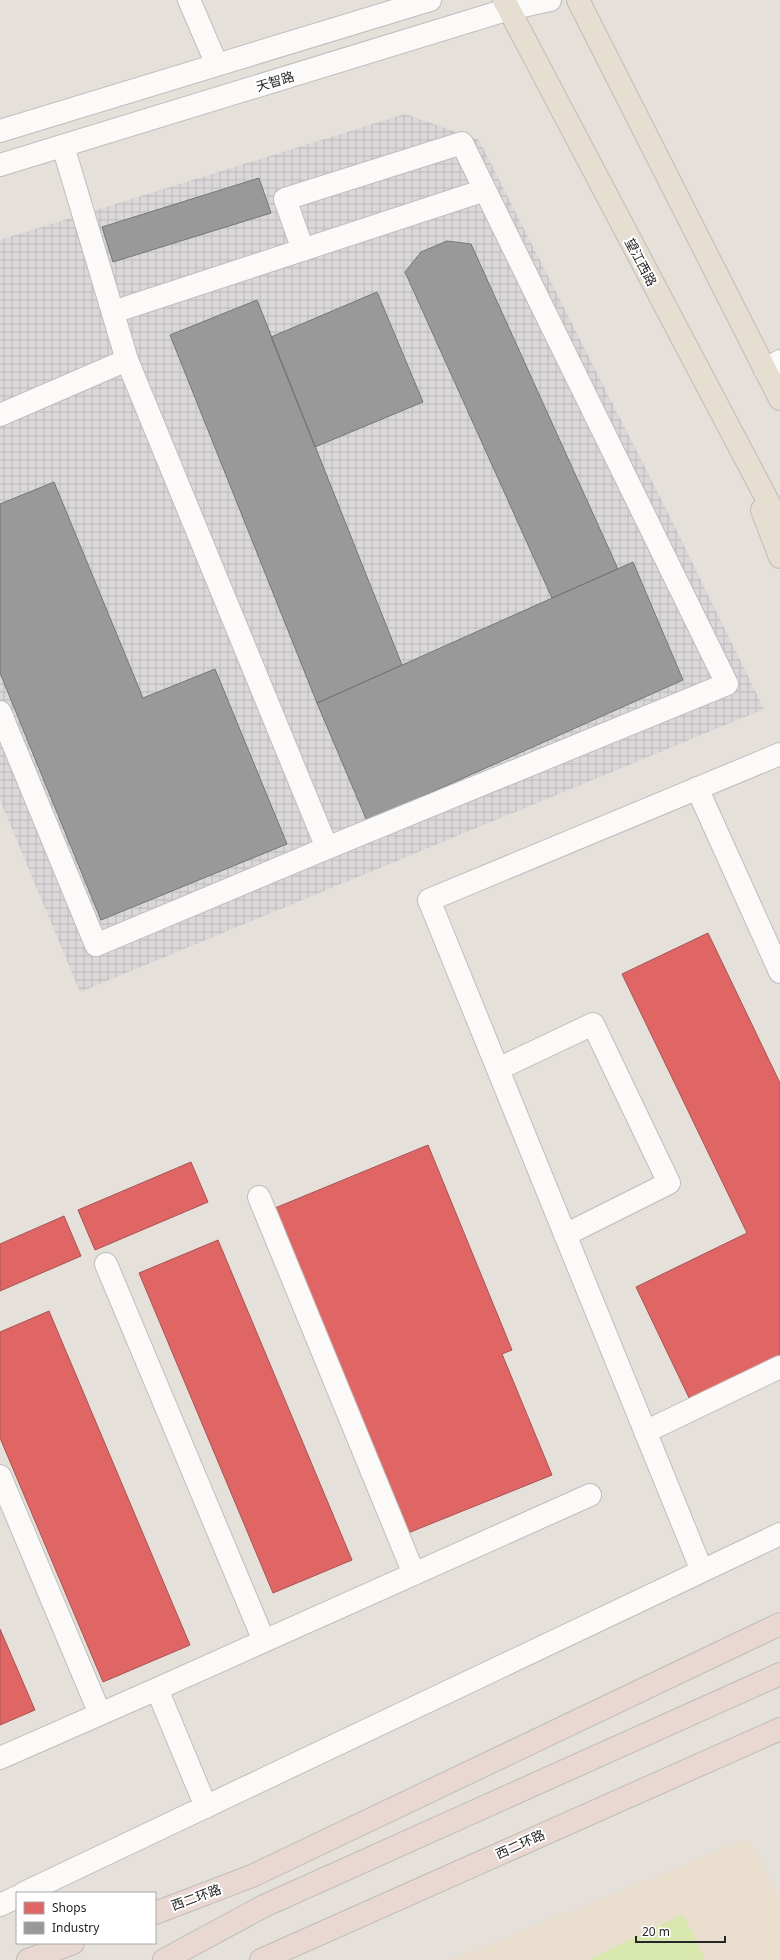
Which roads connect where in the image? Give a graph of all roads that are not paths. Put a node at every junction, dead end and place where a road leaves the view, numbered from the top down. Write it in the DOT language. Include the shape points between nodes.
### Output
graph roads {
  1 [pos="189,0"];
  2 [pos="430,0"];
  3 [pos="550,0"];
  4 [pos="578,0"];
  5 [pos="506,5"];
  6 [pos="217,65"];
  7 [pos="0,131"];
  8 [pos="63,146"];
  9 [pos="0,165"];
  10 [pos="485,190"];
  11 [pos="303,250"];
  12 [pos="113,312"];
  13 [pos="127,360"];
  14 [pos="773,366"];
  15 [pos="780,399"];
  16 [pos="0,415"];
  17 [pos="737,444"];
  18 [pos="780,524"];
  19 [pos="780,557"];
  20 [pos="0,712"];
  21 [pos="780,754"];
  22 [pos="697,788"];
  23 [pos="327,848"];
  24 [pos="780,972"];
  25 [pos="498,1068"];
  26 [pos="259,1197"];
  27 [pos="565,1235"];
  28 [pos="106,1264"];
  29 [pos="780,1367"];
  30 [pos="645,1432"];
  31 [pos="0,1476"];
  32 [pos="590,1495"];
  33 [pos="780,1534"];
  34 [pos="702,1571"];
  35 [pos="414,1574"];
  36 [pos="780,1624"];
  37 [pos="264,1641"];
  38 [pos="780,1674"];
  39 [pos="157,1689"];
  40 [pos="100,1714"];
  41 [pos="780,1729"];
  42 [pos="0,1758"];
  43 [pos="206,1807"];
  44 [pos="26,1892"];
  45 [pos="16,1897"];
  46 [pos="0,1905"];
  47 [pos="156,1913"];
  48 [pos="71,1944"];
  49 [pos="28,1960"];
  50 [pos="164,1960"];
  51 [pos="261,1960"];
  1 -- 6 [label="street"];
  2 -- 6 [label="street"];
  3 -- 5 [label="street, 天智路"];
  4 -- 14 [label="main road"];
  5 -- 8 [label="street, 天智路"];
  5 -- 17 [label="main road, 望江西路"];
  6 -- 7 [label="street"];
  8 -- 9 [label="street, 天智路"];
  8 -- 12 [label="street"];
  10 -- 11 [label="street"];
  10 -- 11 [label="street" via="462,143 285,199"];
  10 -- 23 [label="street" via="727,684"];
  11 -- 12 [label="street"];
  12 -- 13 [label="street"];
  13 -- 16 [label="street"];
  13 -- 23 [label="street"];
  14 -- 15 [label="main road"];
  17 -- 18 [label="main road, 望江西路"];
  17 -- 19 [label="main road"];
  20 -- 23 [label="street" via="96,945"];
  21 -- 22 [label="street"];
  22 -- 24 [label="street"];
  22 -- 25 [label="street" via="429,900"];
  25 -- 27 [label="street"];
  25 -- 27 [label="street" via="593,1024 669,1183"];
  26 -- 35 [label="street"];
  27 -- 30 [label="street"];
  28 -- 37 [label="street"];
  29 -- 30 [label="street"];
  30 -- 34 [label="street"];
  31 -- 40 [label="street"];
  32 -- 35 [label="street"];
  33 -- 34 [label="street"];
  34 -- 43 [label="street"];
  35 -- 37 [label="street"];
  36 -- 47 [label="highway, 西二环路" via="252,1876"];
  37 -- 39 [label="street"];
  38 -- 50 [label="highway" via="264,1906"];
  39 -- 40 [label="street"];
  39 -- 43 [label="street"];
  40 -- 42 [label="street"];
  41 -- 51 [label="highway, 西二环路"];
  43 -- 44 [label="street"];
  45 -- 46 [label="street"];
  48 -- 49 [label="highway"];
}
